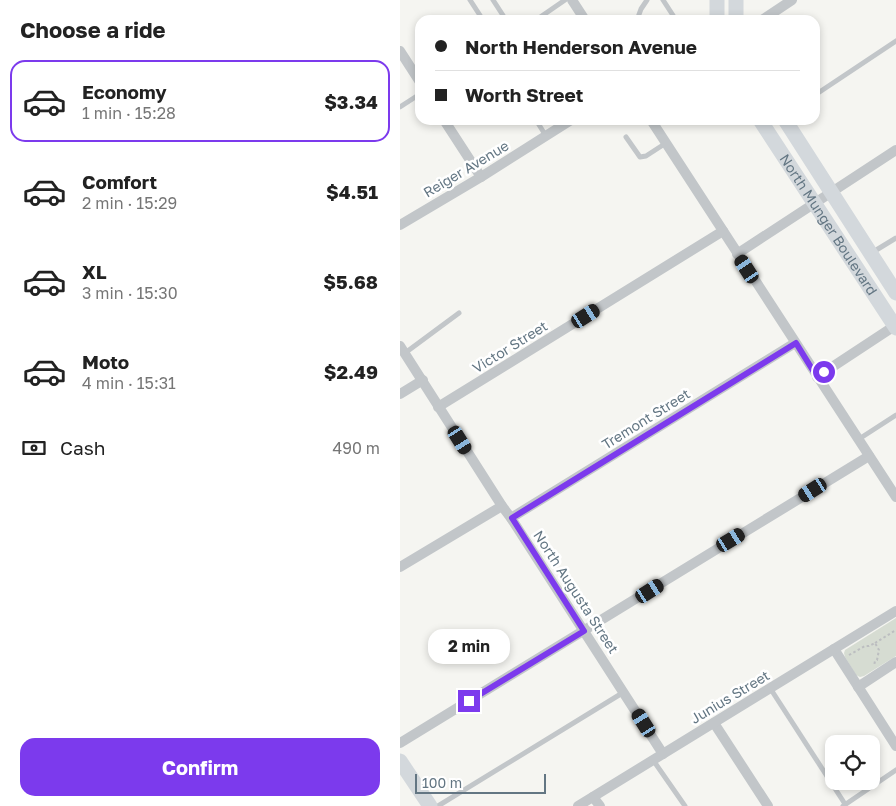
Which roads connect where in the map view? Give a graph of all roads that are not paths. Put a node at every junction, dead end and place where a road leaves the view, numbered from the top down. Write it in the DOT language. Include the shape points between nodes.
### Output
graph roads {
  1 [pos="470,0"];
  2 [pos="493,0"];
  3 [pos="565,0"];
  4 [pos="572,0"];
  5 [pos="647,0"];
  6 [pos="663,0"];
  7 [pos="716,0"];
  8 [pos="736,0"];
  9 [pos="792,0"];
  10 [pos="480,15"];
  11 [pos="503,15"];
  12 [pos="543,15"];
  13 [pos="582,15"];
  14 [pos="639,15"];
  15 [pos="673,15"];
  16 [pos="717,15"];
  17 [pos="736,15"];
  18 [pos="770,15"];
  19 [pos="896,41"];
  20 [pos="400,51"];
  21 [pos="415,72"];
  22 [pos="820,92"];
  23 [pos="415,97"];
  24 [pos="400,107"];
  25 [pos="447,125"];
  26 [pos="539,125"];
  27 [pos="563,125"];
  28 [pos="654,125"];
  29 [pos="763,125"];
  30 [pos="788,125"];
  31 [pos="546,136"];
  32 [pos="626,137"];
  33 [pos="666,143"];
  34 [pos="896,150"];
  35 [pos="481,177"];
  36 [pos="832,193"];
  37 [pos="815,204"];
  38 [pos="400,225"];
  39 [pos="723,231"];
  40 [pos="896,238"];
  41 [pos="737,254"];
  42 [pos="871,254"];
  43 [pos="896,293"];
  44 [pos="459,314"];
  45 [pos="895,326"];
  46 [pos="796,343"];
  47 [pos="402,349"];
  48 [pos="817,377"];
  49 [pos="423,380"];
  50 [pos="400,394"];
  51 [pos="438,407"];
  52 [pos="896,415"];
  53 [pos="859,440"];
  54 [pos="869,456"];
  55 [pos="896,497"];
  56 [pos="502,506"];
  57 [pos="512,518"];
  58 [pos="400,567"];
  59 [pos="896,611"];
  60 [pos="584,631"];
  61 [pos="834,650"];
  62 [pos="896,662"];
  63 [pos="858,687"];
  64 [pos="770,688"];
  65 [pos="624,692"];
  66 [pos="714,723"];
  67 [pos="400,744"];
  68 [pos="896,746"];
  69 [pos="664,754"];
  70 [pos="653,760"];
  71 [pos="400,761"];
  72 [pos="896,770"];
  73 [pos="594,797"];
  74 [pos="844,805"];
  75 [pos="430,806"];
  76 [pos="438,806"];
  77 [pos="578,806"];
  78 [pos="600,806"];
  79 [pos="684,806"];
  80 [pos="768,806"];
  1 -- 10 [label="lane"];
  2 -- 11 [label="lane"];
  3 -- 12 [label="lane"];
  4 -- 13 [label="street"];
  5 -- 14 [label="lane"];
  6 -- 15 [label="lane"];
  7 -- 16 [label="main road"];
  8 -- 17 [label="main road"];
  9 -- 18 [label="street"];
  19 -- 22 [label="lane"];
  20 -- 21 [label="street"];
  23 -- 24 [label="lane"];
  25 -- 35 [label="street"];
  26 -- 31 [label="lane"];
  27 -- 31 [label="street, Reiger Avenue"];
  28 -- 33 [label="street"];
  29 -- 37 [label="main road, North Munger Boulevard"];
  30 -- 36 [label="main road, North Munger Boulevard"];
  31 -- 35 [label="street, Reiger Avenue"];
  32 -- 33 [label="lane" via="640,157"];
  33 -- 39 [label="street"];
  34 -- 36 [label="street"];
  35 -- 38 [label="street, Reiger Avenue"];
  36 -- 37 [label="street"];
  36 -- 42 [label="main road, North Munger Boulevard"];
  37 -- 41 [label="street"];
  37 -- 45 [label="main road, North Munger Boulevard"];
  39 -- 41 [label="street"];
  39 -- 51 [label="street, Victor Street"];
  40 -- 42 [label="lane"];
  41 -- 46 [label="street"];
  42 -- 43 [label="main road, North Munger Boulevard"];
  44 -- 47 [label="lane"];
  45 -- 48 [label="street"];
  46 -- 48 [label="street"];
  46 -- 57 [label="street, Tremont Street"];
  47 -- 49 [label="street, North Augusta Street"];
  48 -- 53 [label="street"];
  49 -- 50 [label="street"];
  49 -- 51 [label="street, North Augusta Street"];
  51 -- 56 [label="street, North Augusta Street"];
  52 -- 53 [label="lane"];
  53 -- 54 [label="street"];
  54 -- 55 [label="street"];
  54 -- 60 [label="street"];
  56 -- 57 [label="street, North Augusta Street"];
  56 -- 58 [label="street"];
  57 -- 60 [label="street, North Augusta Street"];
  59 -- 61 [label="street, Junius Street"];
  60 -- 65 [label="street, North Augusta Street"];
  60 -- 67 [label="street"];
  61 -- 63 [label="street"];
  61 -- 64 [label="street, Junius Street"];
  62 -- 63 [label="street"];
  63 -- 68 [label="street"];
  64 -- 66 [label="street, Junius Street"];
  64 -- 74 [label="lane"];
  65 -- 69 [label="street, North Augusta Street"];
  65 -- 76 [label="lane"];
  66 -- 69 [label="street, Junius Street"];
  66 -- 80 [label="street"];
  69 -- 70 [label="street, Junius Street"];
  70 -- 73 [label="street, Junius Street"];
  70 -- 79 [label="lane"];
  71 -- 75 [label="main road"];
  72 -- 74 [label="lane"];
  73 -- 77 [label="street, Junius Street"];
  73 -- 78 [label="street"];
}
